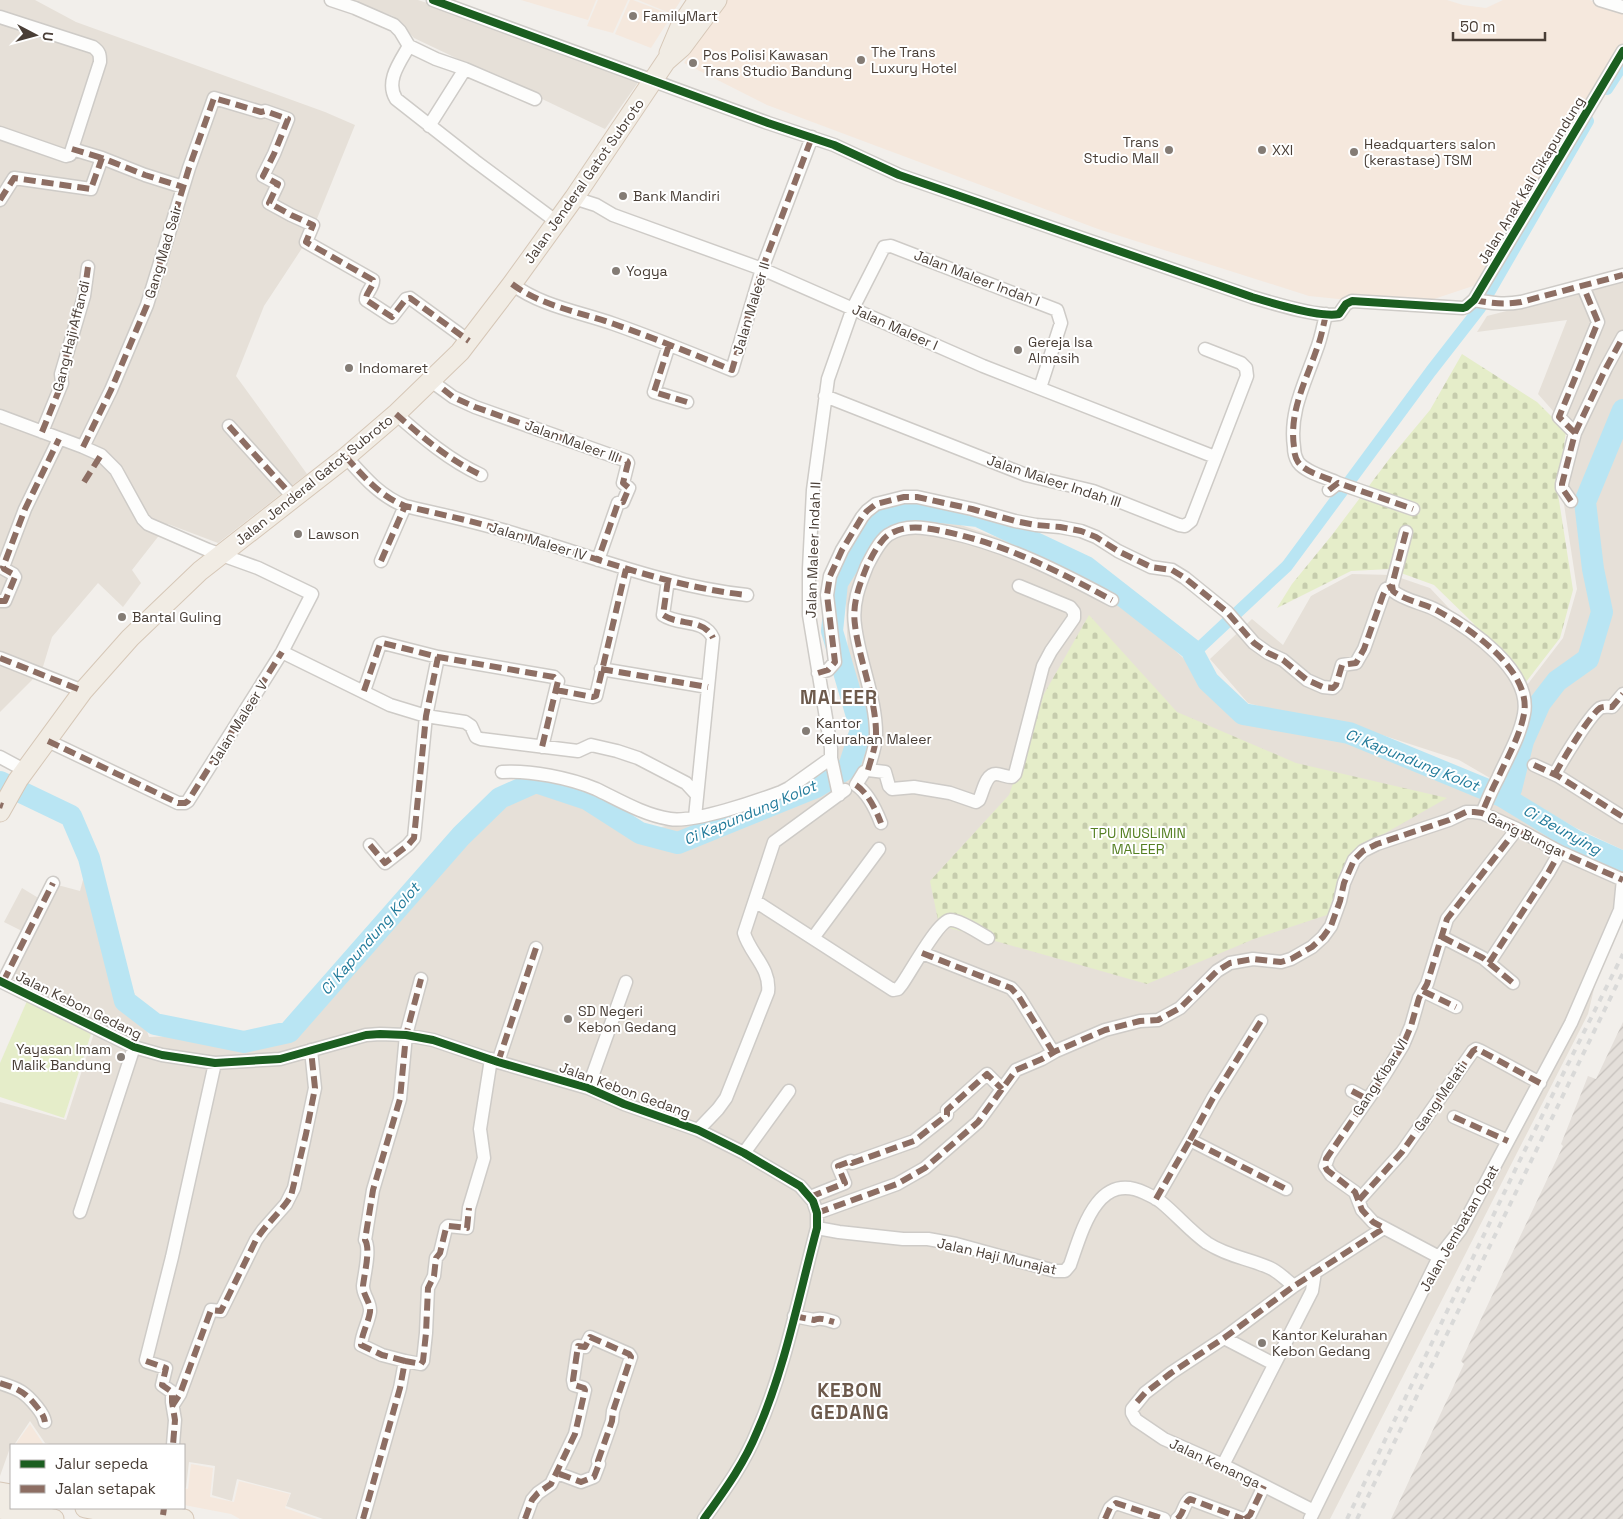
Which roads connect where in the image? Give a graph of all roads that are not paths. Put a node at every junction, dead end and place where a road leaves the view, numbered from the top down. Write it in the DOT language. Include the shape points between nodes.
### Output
graph roads {
  1 [pos="331,0"];
  2 [pos="433,0"];
  3 [pos="698,0"];
  4 [pos="717,0"];
  5 [pos="1600,0"];
  6 [pos="1623,7"];
  7 [pos="0,17"];
  8 [pos="410,46"];
  9 [pos="1623,51"];
  10 [pos="666,61"];
  11 [pos="465,69"];
  12 [pos="653,80"];
  13 [pos="535,98"];
  14 [pos="429,126"];
  15 [pos="0,133"];
  16 [pos="812,138"];
  17 [pos="72,150"];
  18 [pos="102,158"];
  19 [pos="183,187"];
  20 [pos="574,198"];
  21 [pos="0,200"];
  22 [pos="557,222"];
  23 [pos="88,267"];
  24 [pos="762,269"];
  25 [pos="1623,275"];
  26 [pos="512,284"];
  27 [pos="1583,286"];
  28 [pos="1481,301"];
  29 [pos="853,308"];
  30 [pos="1326,314"];
  31 [pos="1623,337"];
  32 [pos="469,340"];
  33 [pos="669,345"];
  34 [pos="1205,349"];
  35 [pos="437,385"];
  36 [pos="1040,388"];
  37 [pos="825,396"];
  38 [pos="687,402"];
  39 [pos="396,414"];
  40 [pos="0,416"];
  41 [pos="229,426"];
  42 [pos="42,432"];
  43 [pos="1575,433"];
  44 [pos="59,439"];
  45 [pos="84,447"];
  46 [pos="346,457"];
  47 [pos="1215,457"];
  48 [pos="481,475"];
  49 [pos="1568,497"];
  50 [pos="294,498"];
  51 [pos="405,506"];
  52 [pos="1412,509"];
  53 [pos="1406,532"];
  54 [pos="221,555"];
  55 [pos="381,560"];
  56 [pos="598,560"];
  57 [pos="626,569"];
  58 [pos="668,580"];
  59 [pos="1018,586"];
  60 [pos="1392,586"];
  61 [pos="747,595"];
  62 [pos="1112,600"];
  63 [pos="0,601"];
  64 [pos="282,652"];
  65 [pos="438,657"];
  66 [pos="0,658"];
  67 [pos="602,669"];
  68 [pos="818,673"];
  69 [pos="708,687"];
  70 [pos="556,690"];
  71 [pos="83,691"];
  72 [pos="364,691"];
  73 [pos="1623,694"];
  74 [pos="426,716"];
  75 [pos="48,741"];
  76 [pos="542,747"];
  77 [pos="0,758"];
  78 [pos="831,758"];
  79 [pos="1534,765"];
  80 [pos="868,770"];
  81 [pos="502,772"];
  82 [pos="1555,774"];
  83 [pos="22,776"];
  84 [pos="856,785"];
  85 [pos="839,793"];
  86 [pos="697,795"];
  87 [pos="2,806"];
  88 [pos="1483,811"];
  89 [pos="696,817"];
  90 [pos="1623,817"];
  91 [pos="881,823"];
  92 [pos="1517,829"];
  93 [pos="370,845"];
  94 [pos="879,848"];
  95 [pos="1560,852"];
  96 [pos="1623,880"];
  97 [pos="53,883"];
  98 [pos="755,901"];
  99 [pos="813,938"];
  100 [pos="988,938"];
  101 [pos="1442,938"];
  102 [pos="536,948"];
  103 [pos="922,953"];
  104 [pos="1489,963"];
  105 [pos="422,979"];
  106 [pos="1,982"];
  107 [pos="626,982"];
  108 [pos="1513,984"];
  109 [pos="1422,991"];
  110 [pos="1456,1008"];
  111 [pos="1261,1021"];
  112 [pos="406,1035"];
  113 [pos="134,1048"];
  114 [pos="308,1048"];
  115 [pos="1053,1052"];
  116 [pos="494,1060"];
  117 [pos="216,1063"];
  118 [pos="1540,1083"];
  119 [pos="588,1088"];
  120 [pos="1002,1089"];
  121 [pos="789,1091"];
  122 [pos="1352,1091"];
  123 [pos="1367,1099"];
  124 [pos="1454,1117"];
  125 [pos="698,1130"];
  126 [pos="1190,1140"];
  127 [pos="1508,1142"];
  128 [pos="744,1153"];
  129 [pos="1286,1189"];
  130 [pos="810,1197"];
  131 [pos="1156,1199"];
  132 [pos="1359,1200"];
  133 [pos="80,1212"];
  134 [pos="817,1213"];
  135 [pos="817,1228"];
  136 [pos="1384,1228"];
  137 [pos="1439,1257"];
  138 [pos="1315,1272"];
  139 [pos="1294,1286"];
  140 [pos="794,1316"];
  141 [pos="834,1322"];
  142 [pos="1224,1338"];
  143 [pos="405,1361"];
  144 [pos="1274,1364"];
  145 [pos="0,1383"];
  146 [pos="173,1409"];
  147 [pos="45,1422"];
  148 [pos="173,1444"];
  149 [pos="1223,1466"];
  150 [pos="557,1473"];
  151 [pos="1264,1486"];
  152 [pos="0,1509"];
  153 [pos="89,1509"];
  154 [pos="163,1512"];
  155 [pos="114,1515"];
  156 [pos="1312,1515"];
  157 [pos="54,1519"];
  158 [pos="184,1519"];
  159 [pos="363,1519"];
  160 [pos="526,1519"];
  161 [pos="704,1519"];
  162 [pos="1105,1519"];
  163 [pos="1164,1519"];
  164 [pos="1177,1519"];
  165 [pos="1244,1519"];
  1 -- 8 [label="street" via="394,25"];
  2 -- 12 [label="street"];
  3 -- 10 [label="main road, Jalan Jenderal Gatot Subroto" via="680,27"];
  4 -- 10 [label="main road, Jalan Jenderal Gatot Subroto" via="687,40"];
  5 -- 6 [label="street"];
  7 -- 17 [label="street" via="98,50 100,62"];
  8 -- 11 [label="street"];
  8 -- 14 [label="street" via="394,71 392,92 400,104"];
  9 -- 28 [label="street, Jalan Anak Kali Cikapundung"];
  10 -- 12 [label="main road, Jalan Jenderal Gatot Subroto"];
  11 -- 13 [label="street"];
  11 -- 14 [label="street"];
  12 -- 16 [label="street"];
  12 -- 20 [label="main road, Jalan Jenderal Gatot Subroto"];
  14 -- 22 [label="street"];
  15 -- 17 [label="street" via="66,156"];
  16 -- 24 [label="street, Jalan Maleer II"];
  16 -- 30 [label="street" via="899,175 1252,297"];
  17 -- 18 [label="street"];
  18 -- 19 [label="street"];
  18 -- 21 [label="street" via="91,189 14,178"];
  19 -- 32 [label="street, Gang Mad Sair" via="213,99 288,119 263,176 278,184 269,202 313,225 306,242 373,280 365,299 392,317 410,298"];
  19 -- 45 [label="street, Gang Mad Sair" via="147,305"];
  20 -- 22 [label="main road, Jalan Jenderal Gatot Subroto"];
  20 -- 24 [label="street, Jalan Maleer I"];
  22 -- 26 [label="main road, Jalan Jenderal Gatot Subroto"];
  23 -- 42 [label="street, Gang Haji Affandi" via="84,296 61,374 62,383"];
  24 -- 29 [label="street, Jalan Maleer I"];
  24 -- 33 [label="street, Jalan Maleer II" via="732,370"];
  25 -- 27 [label="street"];
  26 -- 32 [label="main road, Jalan Jenderal Gatot Subroto"];
  26 -- 33 [label="street, Jalan Maleer II" via="525,294"];
  27 -- 28 [label="street" via="1521,302"];
  27 -- 43 [label="street" via="1598,322 1559,417"];
  28 -- 30 [label="street" via="1465,308 1352,301 1339,314"];
  29 -- 36 [label="street, Jalan Maleer I"];
  29 -- 36 [label="street, Jalan Maleer Indah I" via="882,250 890,245 1054,308 1061,323"];
  29 -- 37 [label="street, Jalan Maleer Indah II"];
  30 -- 52 [label="street" via="1293,424 1298,462 1336,485"];
  31 -- 43 [label="street"];
  32 -- 35 [label="main road, Jalan Jenderal Gatot Subroto" via="450,362"];
  33 -- 38 [label="street" via="654,392"];
  34 -- 47 [label="street" via="1241,363 1247,373"];
  35 -- 39 [label="main road, Jalan Jenderal Gatot Subroto"];
  35 -- 56 [label="street, Jalan Maleer III" via="475,407 627,461 623,483 628,488 623,502 618,502"];
  36 -- 47 [label="street, Jalan Maleer I"];
  37 -- 47 [label="street, Jalan Maleer Indah III" via="1026,475 1094,490 1185,526 1191,521"];
  37 -- 68 [label="street, Jalan Maleer Indah II" via="813,490 809,569 809,615"];
  39 -- 46 [label="main road, Jalan Jenderal Gatot Subroto"];
  39 -- 48 [label="street" via="449,457"];
  40 -- 42 [label="street"];
  41 -- 50 [label="street"];
  42 -- 44 [label="street"];
  43 -- 49 [label="street" via="1562,484"];
  44 -- 45 [label="street"];
  44 -- 63 [label="street" via="14,536 3,567 14,577 5,601"];
  45 -- 54 [label="street" via="101,455 116,470 148,524"];
  46 -- 50 [label="main road, Jalan Jenderal Gatot Subroto"];
  46 -- 51 [label="street, Jalan Maleer IV" via="374,488"];
  50 -- 54 [label="main road, Jalan Jenderal Gatot Subroto"];
  51 -- 55 [label="street"];
  51 -- 56 [label="street, Jalan Maleer IV" via="519,534"];
  53 -- 60 [label="street"];
  54 -- 64 [label="street, Jalan Maleer V" via="258,568 312,594"];
  54 -- 71 [label="main road, Jalan Jenderal Gatot Subroto" via="130,638"];
  56 -- 57 [label="street, Jalan Maleer IV"];
  57 -- 58 [label="street, Jalan Maleer IV"];
  57 -- 67 [label="street"];
  58 -- 61 [label="street, Jalan Maleer IV"];
  58 -- 69 [label="street" via="663,615 702,626 713,638"];
  59 -- 80 [label="street" via="1070,607 1074,618 1043,666 1015,774 1012,777 990,776 976,802 950,793 914,787 892,789 885,772"];
  60 -- 68 [label="street" via="1382,595 1356,663 1342,665 1336,685 1323,687 1307,680 1254,643 1227,612 1172,570 1151,567 1081,531 1036,525 904,497 876,504 842,550 830,576 826,595 835,662 828,670"];
  60 -- 88 [label="street" via="1394,593 1437,610 1470,632 1504,659 1520,685 1524,715"];
  62 -- 80 [label="street" via="1007,548 968,536 911,527 887,536 870,560 854,607 876,736"];
  64 -- 72 [label="street"];
  64 -- 75 [label="street, Jalan Maleer V" via="185,803 178,803"];
  65 -- 70 [label="street" via="554,677 558,681"];
  65 -- 72 [label="street" via="380,644"];
  65 -- 74 [label="street"];
  66 -- 71 [label="street"];
  67 -- 69 [label="street"];
  67 -- 70 [label="street" via="595,696"];
  68 -- 78 [label="street, Jalan Maleer Indah II"];
  69 -- 86 [label="street"];
  70 -- 76 [label="street"];
  71 -- 75 [label="main road, Jalan Jenderal Gatot Subroto"];
  72 -- 74 [label="street"];
  73 -- 82 [label="street" via="1612,707 1599,709 1580,732"];
  74 -- 76 [label="street" via="464,722 470,725 476,737"];
  74 -- 93 [label="street" via="414,838 384,863"];
  75 -- 83 [label="main road, Jalan Jenderal Gatot Subroto"];
  76 -- 86 [label="street" via="578,751 592,745 617,751 686,783"];
  77 -- 83 [label="street"];
  78 -- 85 [label="street, Jalan Maleer Indah II"];
  78 -- 89 [label="street" via="781,792"];
  79 -- 82 [label="street"];
  80 -- 84 [label="street"];
  81 -- 89 [label="street" via="532,773 577,783 670,819"];
  82 -- 90 [label="street"];
  83 -- 87 [label="main road, Jalan Jenderal Gatot Subroto"];
  84 -- 85 [label="street"];
  84 -- 91 [label="street" via="861,788"];
  85 -- 98 [label="street" via="774,842"];
  86 -- 89 [label="street"];
  88 -- 92 [label="street, Gang Bunga"];
  88 -- 115 [label="street" via="1466,812 1363,851 1348,870 1331,926 1323,938 1307,950 1281,962 1252,959 1230,963 1217,971 1180,1008 1165,1016 1122,1025"];
  92 -- 95 [label="street, Gang Bunga"];
  92 -- 101 [label="street, Gang Kibar VI" via="1447,919"];
  94 -- 99 [label="street"];
  95 -- 96 [label="street, Gang Bunga"];
  95 -- 104 [label="street"];
  96 -- 118 [label="street, Jalan Jembatan Opat" via="1618,913 1571,1023"];
  97 -- 106 [label="street"];
  98 -- 99 [label="street"];
  98 -- 125 [label="street" via="744,934 766,973 768,992 726,1098"];
  99 -- 103 [label="street" via="894,990 902,984"];
  100 -- 103 [label="street" via="955,920 948,920 933,934"];
  101 -- 104 [label="street"];
  101 -- 109 [label="street, Gang Kibar VI"];
  102 -- 116 [label="street"];
  103 -- 115 [label="street" via="1011,988"];
  104 -- 108 [label="street"];
  105 -- 112 [label="street"];
  106 -- 113 [label="street, Jalan Kebon Gedang"];
  107 -- 119 [label="street"];
  109 -- 110 [label="street"];
  109 -- 123 [label="street, Gang Kibar VI" via="1403,1045"];
  111 -- 126 [label="street"];
  112 -- 114 [label="street, Jalan Kebon Gedang" via="380,1034"];
  112 -- 116 [label="street, Jalan Kebon Gedang" via="433,1040"];
  112 -- 143 [label="street" via="400,1099 370,1205 363,1288 370,1311 361,1347"];
  113 -- 117 [label="street, Jalan Kebon Gedang"];
  113 -- 133 [label="street"];
  114 -- 117 [label="street, Jalan Kebon Gedang" via="280,1058"];
  114 -- 146 [label="street" via="315,1088 291,1196 250,1251 221,1310 211,1310"];
  115 -- 120 [label="street" via="1016,1070"];
  116 -- 119 [label="street, Jalan Kebon Gedang"];
  116 -- 143 [label="street" via="480,1129 484,1158 469,1208 467,1228 446,1228 434,1276 428,1286 423,1361 421,1364"];
  117 -- 146 [label="street" via="146,1361 166,1366 162,1385 172,1392"];
  118 -- 127 [label="street, Jalan Jembatan Opat"];
  118 -- 132 [label="street, Gang Melati" via="1474,1050 1402,1152"];
  119 -- 125 [label="street, Jalan Kebon Gedang"];
  120 -- 130 [label="street" via="987,1074 947,1110 948,1115 914,1141 838,1166 845,1182"];
  120 -- 134 [label="street" via="978,1122 925,1168 897,1184"];
  121 -- 128 [label="street"];
  122 -- 123 [label="street"];
  123 -- 132 [label="street, Gang Kibar VI" via="1325,1166 1331,1175 1355,1192"];
  124 -- 127 [label="street"];
  125 -- 128 [label="street, Jalan Kebon Gedang"];
  126 -- 129 [label="street"];
  126 -- 131 [label="street"];
  127 -- 137 [label="street, Jalan Jembatan Opat" via="1461,1229"];
  128 -- 130 [label="street, Jalan Kebon Gedang" via="800,1186"];
  130 -- 134 [label="street, Jalan Kebon Gedang"];
  131 -- 135 [label="street, Jalan Haji Munajat" via="1127,1187 1117,1188 1098,1201 1068,1269 1063,1272 956,1244"];
  131 -- 139 [label="street" via="1220,1251 1270,1268"];
  132 -- 136 [label="street" via="1362,1210"];
  134 -- 135 [label="street, Jalan Kebon Gedang"];
  135 -- 140 [label="street, Jalan Kebon Gedang"];
  136 -- 137 [label="street"];
  136 -- 138 [label="street"];
  137 -- 156 [label="street, Jalan Jembatan Opat"];
  138 -- 139 [label="street"];
  138 -- 144 [label="street" via="1312,1291"];
  139 -- 142 [label="street"];
  140 -- 141 [label="street"];
  140 -- 161 [label="street, Jalan Kebon Gedang" via="757,1432 733,1478"];
  142 -- 144 [label="street"];
  142 -- 149 [label="street, Jalan Kenanga" via="1145,1393 1132,1411 1138,1422 1164,1439"];
  143 -- 159 [label="street"];
  144 -- 149 [label="street"];
  145 -- 147 [label="street" via="29,1396"];
  146 -- 148 [label="street"];
  149 -- 151 [label="street, Jalan Kenanga"];
  150 -- 150 [label="street" via="581,1482 594,1477 631,1357 590,1337 585,1347 578,1346 573,1380 574,1385 585,1390 575,1434"];
  150 -- 160 [label="street" via="550,1486 532,1500"];
  151 -- 156 [label="street, Jalan Kenanga"];
  151 -- 165 [label="street" via="1250,1515"];
  152 -- 157 [label="main road"];
  153 -- 155 [label="main road"];
  154 -- 155 [label="main road"];
  154 -- 158 [label="main road"];
  162 -- 163 [label="street" via="1116,1503"];
  164 -- 165 [label="street" via="1190,1499"];
}
